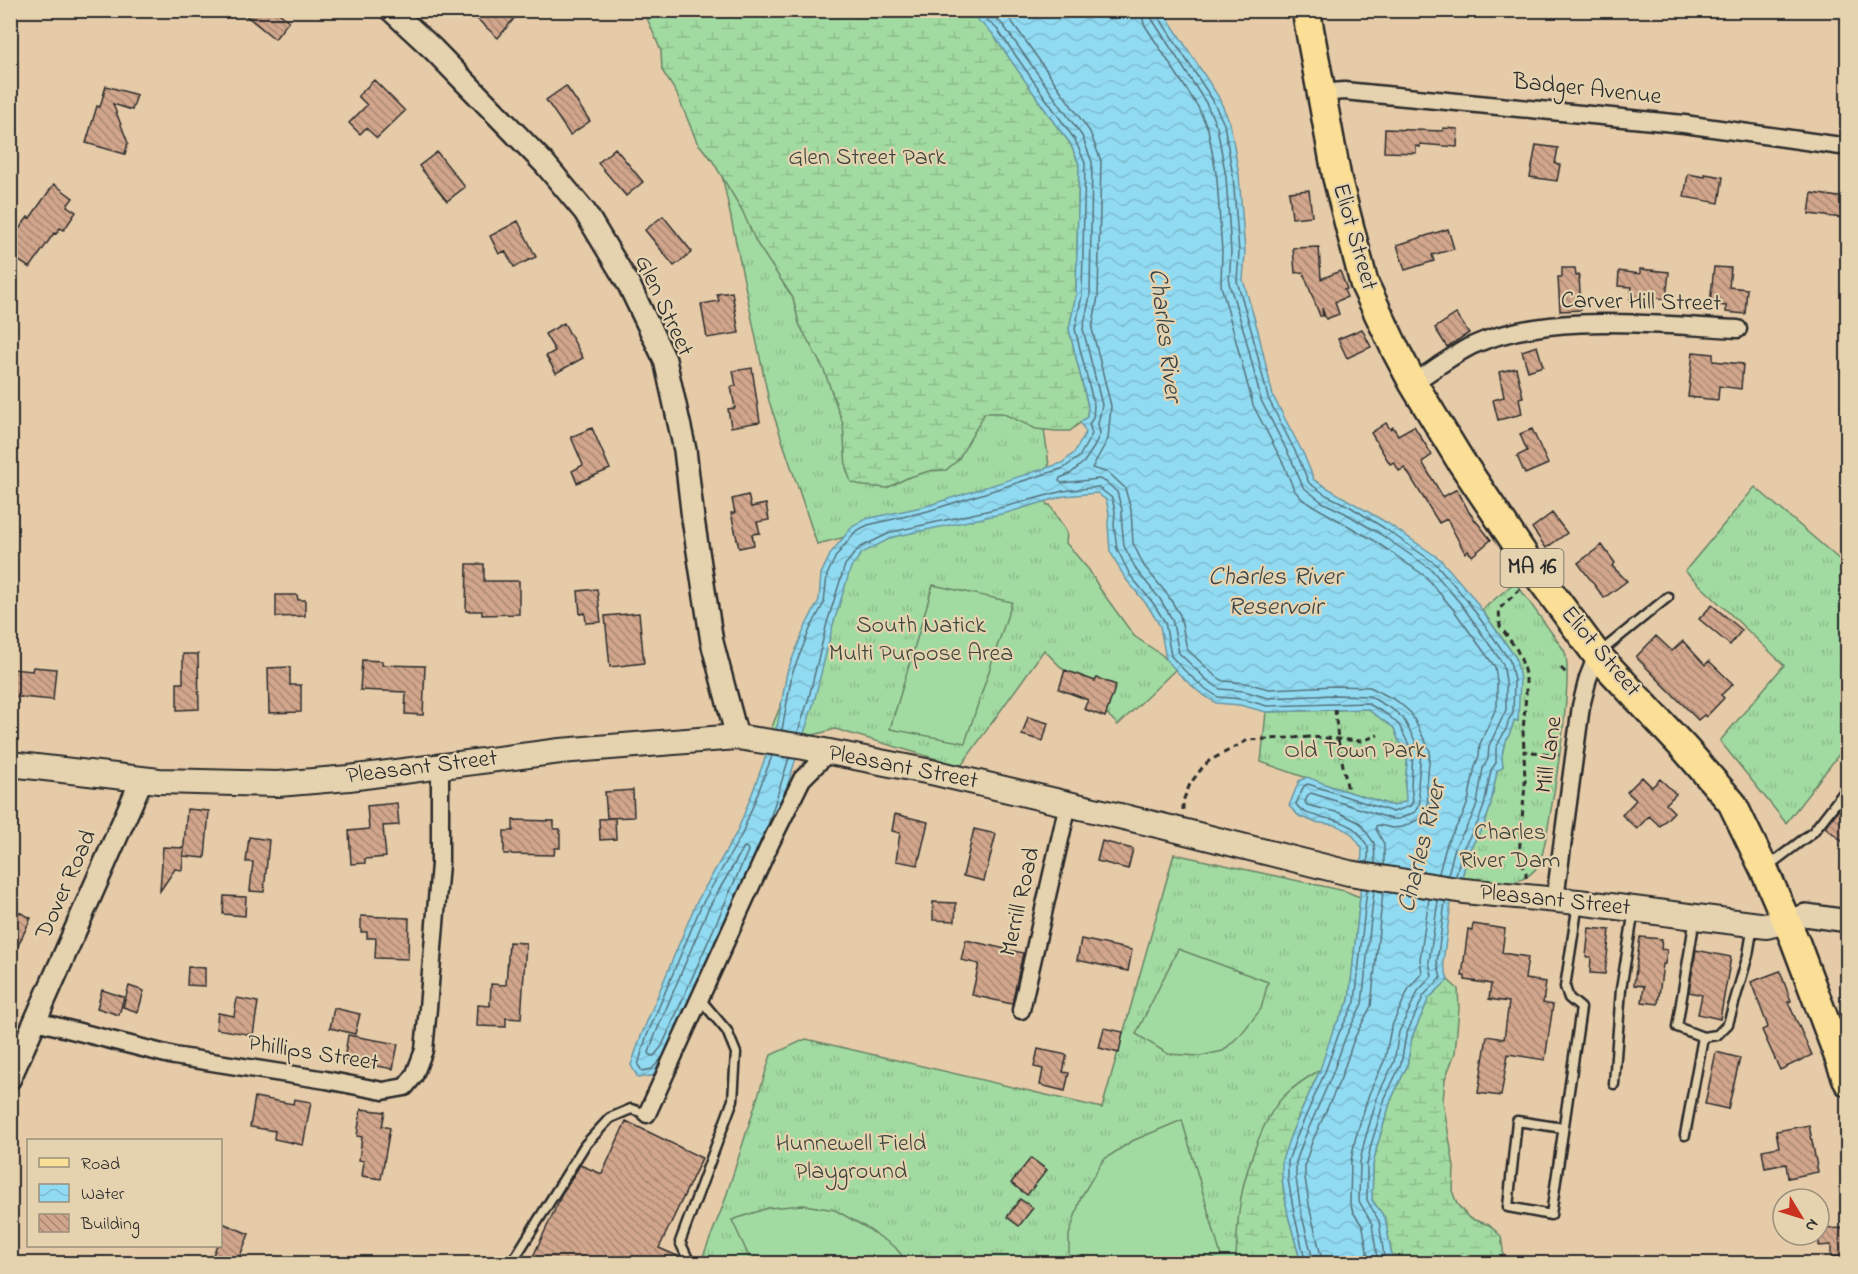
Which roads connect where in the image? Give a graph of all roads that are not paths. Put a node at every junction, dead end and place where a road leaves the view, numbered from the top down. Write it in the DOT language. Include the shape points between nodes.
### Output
graph roads {
  1 [pos="391,10"];
  2 [pos="1306,10"];
  3 [pos="1321,93"];
  4 [pos="1848,147"];
  5 [pos="1738,329"];
  6 [pos="1413,383"];
  7 [pos="1668,597"];
  8 [pos="1597,655"];
  9 [pos="737,737"];
  10 [pos="828,753"];
  11 [pos="10,764"];
  12 [pos="441,766"];
  13 [pos="142,779"];
  14 [pos="1848,787"];
  15 [pos="1068,804"];
  16 [pos="1764,869"];
  17 [pos="1567,901"];
  18 [pos="1634,910"];
  19 [pos="1695,917"];
  20 [pos="1846,919"];
  21 [pos="1786,921"];
  22 [pos="1754,925"];
  23 [pos="700,999"];
  24 [pos="1021,1010"];
  25 [pos="36,1021"];
  26 [pos="1703,1037"];
  27 [pos="1845,1068"];
  28 [pos="10,1078"];
  29 [pos="1614,1084"];
  30 [pos="647,1114"];
  31 [pos="1563,1128"];
  32 [pos="1685,1135"];
  33 [pos="511,1263"];
  34 [pos="688,1263"];
  1 -- 9 [label="street, Glen Street" via="544,164 585,212 629,285 664,360 685,450 712,642"];
  2 -- 3 [label="main road, Eliot Street / MA 16"];
  3 -- 4 [label="street, Badger Avenue" via="1344,91 1684,124"];
  3 -- 6 [label="main road, Eliot Street / MA 16" via="1337,178 1364,283"];
  5 -- 6 [label="street, Carver Hill Street" via="1623,323 1550,325 1469,347"];
  6 -- 8 [label="main road, Eliot Street / MA 16" via="1536,573"];
  7 -- 8 [label="lane"];
  8 -- 16 [label="main road, Eliot Street / MA 16" via="1732,803"];
  8 -- 17 [label="street, Mill Lane" via="1581,705"];
  9 -- 10 [label="main road, Pleasant Street"];
  9 -- 12 [label="main road, Pleasant Street" via="560,751"];
  10 -- 15 [label="main road, Pleasant Street"];
  10 -- 23 [label="street" via="802,779"];
  11 -- 13 [label="main road, Pleasant Street"];
  12 -- 13 [label="main road, Pleasant Street" via="278,783"];
  12 -- 25 [label="street, Phillips Street" via="440,864 424,1050 405,1087 383,1091 174,1056"];
  13 -- 25 [label="street, Dover Road"];
  14 -- 16 [label="lane" via="1813,832"];
  15 -- 17 [label="main road, Pleasant Street" via="1349,873 1464,891"];
  15 -- 24 [label="street, Merrill Road"];
  16 -- 21 [label="main road, Eliot Street / MA 16"];
  17 -- 18 [label="main road, Pleasant Street"];
  17 -- 31 [label="lane" via="1565,987 1569,998 1581,1008"];
  18 -- 19 [label="main road, Pleasant Street"];
  18 -- 29 [label="lane" via="1621,989"];
  19 -- 22 [label="main road, Pleasant Street"];
  19 -- 26 [label="lane" via="1677,1027"];
  20 -- 21 [label="street" via="1804,915"];
  21 -- 22 [label="main road, Pleasant Street"];
  21 -- 27 [label="main road, Eliot Street / MA 16"];
  22 -- 26 [label="lane" via="1728,1024 1717,1035"];
  23 -- 30 [label="street"];
  23 -- 34 [label="lane" via="727,1031 736,1053 734,1100 680,1242"];
  25 -- 28 [label="street, Dover Road"];
  26 -- 32 [label="lane"];
  30 -- 33 [label="lane" via="631,1109 610,1118 591,1138"];
  31 -- 31 [label="lane" via="1551,1215 1508,1207 1517,1121"];
}
